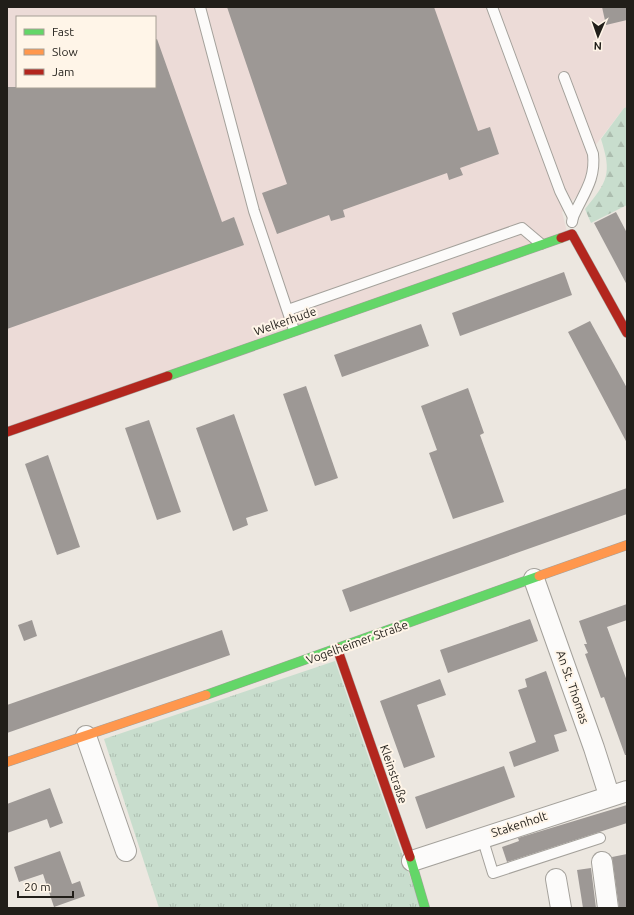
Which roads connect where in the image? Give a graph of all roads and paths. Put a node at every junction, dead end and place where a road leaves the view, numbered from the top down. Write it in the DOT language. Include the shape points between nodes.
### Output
graph roads {
  1 [pos="200,7"];
  2 [pos="492,7"];
  3 [pos="564,77"];
  4 [pos="572,217"];
  5 [pos="572,234"];
  6 [pos="541,244"];
  7 [pos="288,310"];
  8 [pos="294,330"];
  9 [pos="627,333"];
  10 [pos="7,432"];
  11 [pos="627,545"];
  12 [pos="534,579"];
  13 [pos="337,648"];
  14 [pos="86,736"];
  15 [pos="7,762"];
  16 [pos="618,793"];
  17 [pos="482,836"];
  18 [pos="600,838"];
  19 [pos="126,851"];
  20 [pos="412,861"];
  21 [pos="602,862"];
  22 [pos="556,879"];
  23 [pos="425,908"];
  24 [pos="560,908"];
  25 [pos="608,908"];
  1 -- 7 [label="lane" via="254,211"];
  2 -- 4 [label="lane"];
  3 -- 4 [label="lane" via="593,154 594,163 594,173"];
  4 -- 5 [label="lane"];
  5 -- 6 [label="street, Welkerhude"];
  5 -- 9 [label="street"];
  6 -- 7 [label="lane" via="522,228"];
  6 -- 8 [label="street, Welkerhude"];
  7 -- 8 [label="lane"];
  8 -- 10 [label="street, Welkerhude"];
  11 -- 12 [label="street, Vogelheimer Straße"];
  12 -- 13 [label="street, Vogelheimer Straße"];
  12 -- 16 [label="street, An St. Thomas" via="594,748"];
  13 -- 14 [label="street, Vogelheimer Straße"];
  13 -- 20 [label="street, Kleinstraße"];
  14 -- 15 [label="street, Vogelheimer Straße"];
  14 -- 19 [label="street"];
  16 -- 17 [label="street, Stakenholt"];
  17 -- 18 [label="lane" via="494,873"];
  17 -- 20 [label="street, Stakenholt"];
  20 -- 23 [label="street, Kleinstraße"];
  21 -- 25 [label="street"];
  22 -- 24 [label="street"];
}
